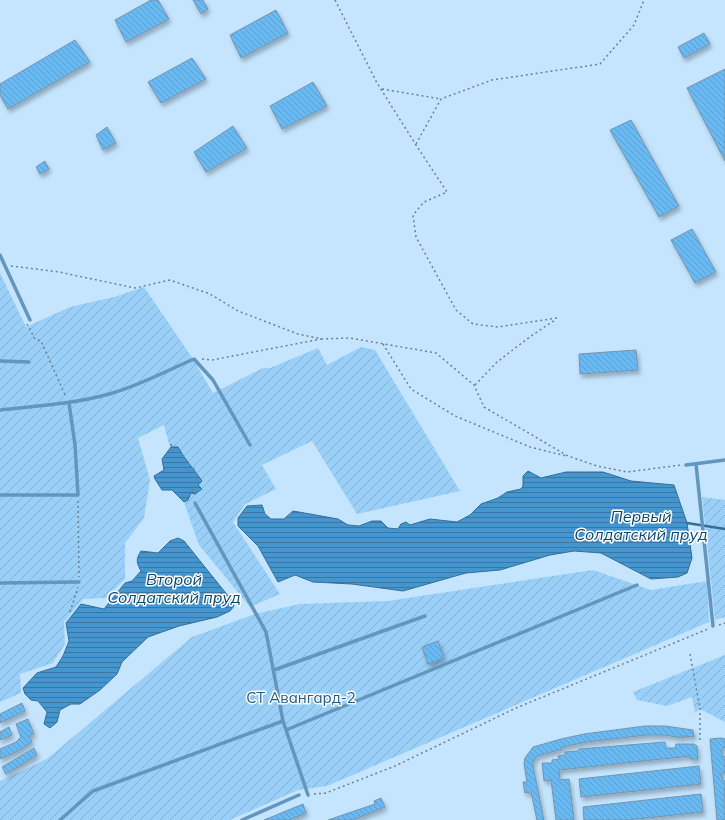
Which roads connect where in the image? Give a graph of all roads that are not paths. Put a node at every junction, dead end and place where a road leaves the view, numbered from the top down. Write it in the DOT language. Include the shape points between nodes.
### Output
graph roads {
  1 [pos="0,255"];
  2 [pos="30,320"];
  3 [pos="0,361"];
  4 [pos="28,362"];
  5 [pos="69,403"];
  6 [pos="0,410"];
  7 [pos="250,445"];
  8 [pos="725,460"];
  9 [pos="696,464"];
  10 [pos="686,465"];
  11 [pos="0,495"];
  12 [pos="194,503"];
  13 [pos="79,582"];
  14 [pos="0,583"];
  15 [pos="636,585"];
  16 [pos="425,616"];
  17 [pos="713,626"];
  18 [pos="274,670"];
  19 [pos="283,721"];
  20 [pos="286,730"];
  21 [pos="299,795"];
  22 [pos="308,795"];
  23 [pos="60,820"];
  24 [pos="242,820"];
  1 -- 2 [label="lane"];
  3 -- 4 [label="lane"];
  5 -- 6 [label="lane"];
  5 -- 7 [label="lane" via="136,386 194,359 213,380"];
  5 -- 11 [label="lane" via="78,495"];
  8 -- 9 [label="lane"];
  9 -- 10 [label="lane"];
  9 -- 17 [label="lane"];
  12 -- 18 [label="lane" via="266,632"];
  13 -- 14 [label="lane"];
  15 -- 20 [label="lane"];
  16 -- 18 [label="lane"];
  18 -- 19 [label="lane"];
  19 -- 20 [label="lane"];
  19 -- 23 [label="lane" via="93,791"];
  20 -- 22 [label="lane"];
  21 -- 24 [label="lane"];
}
